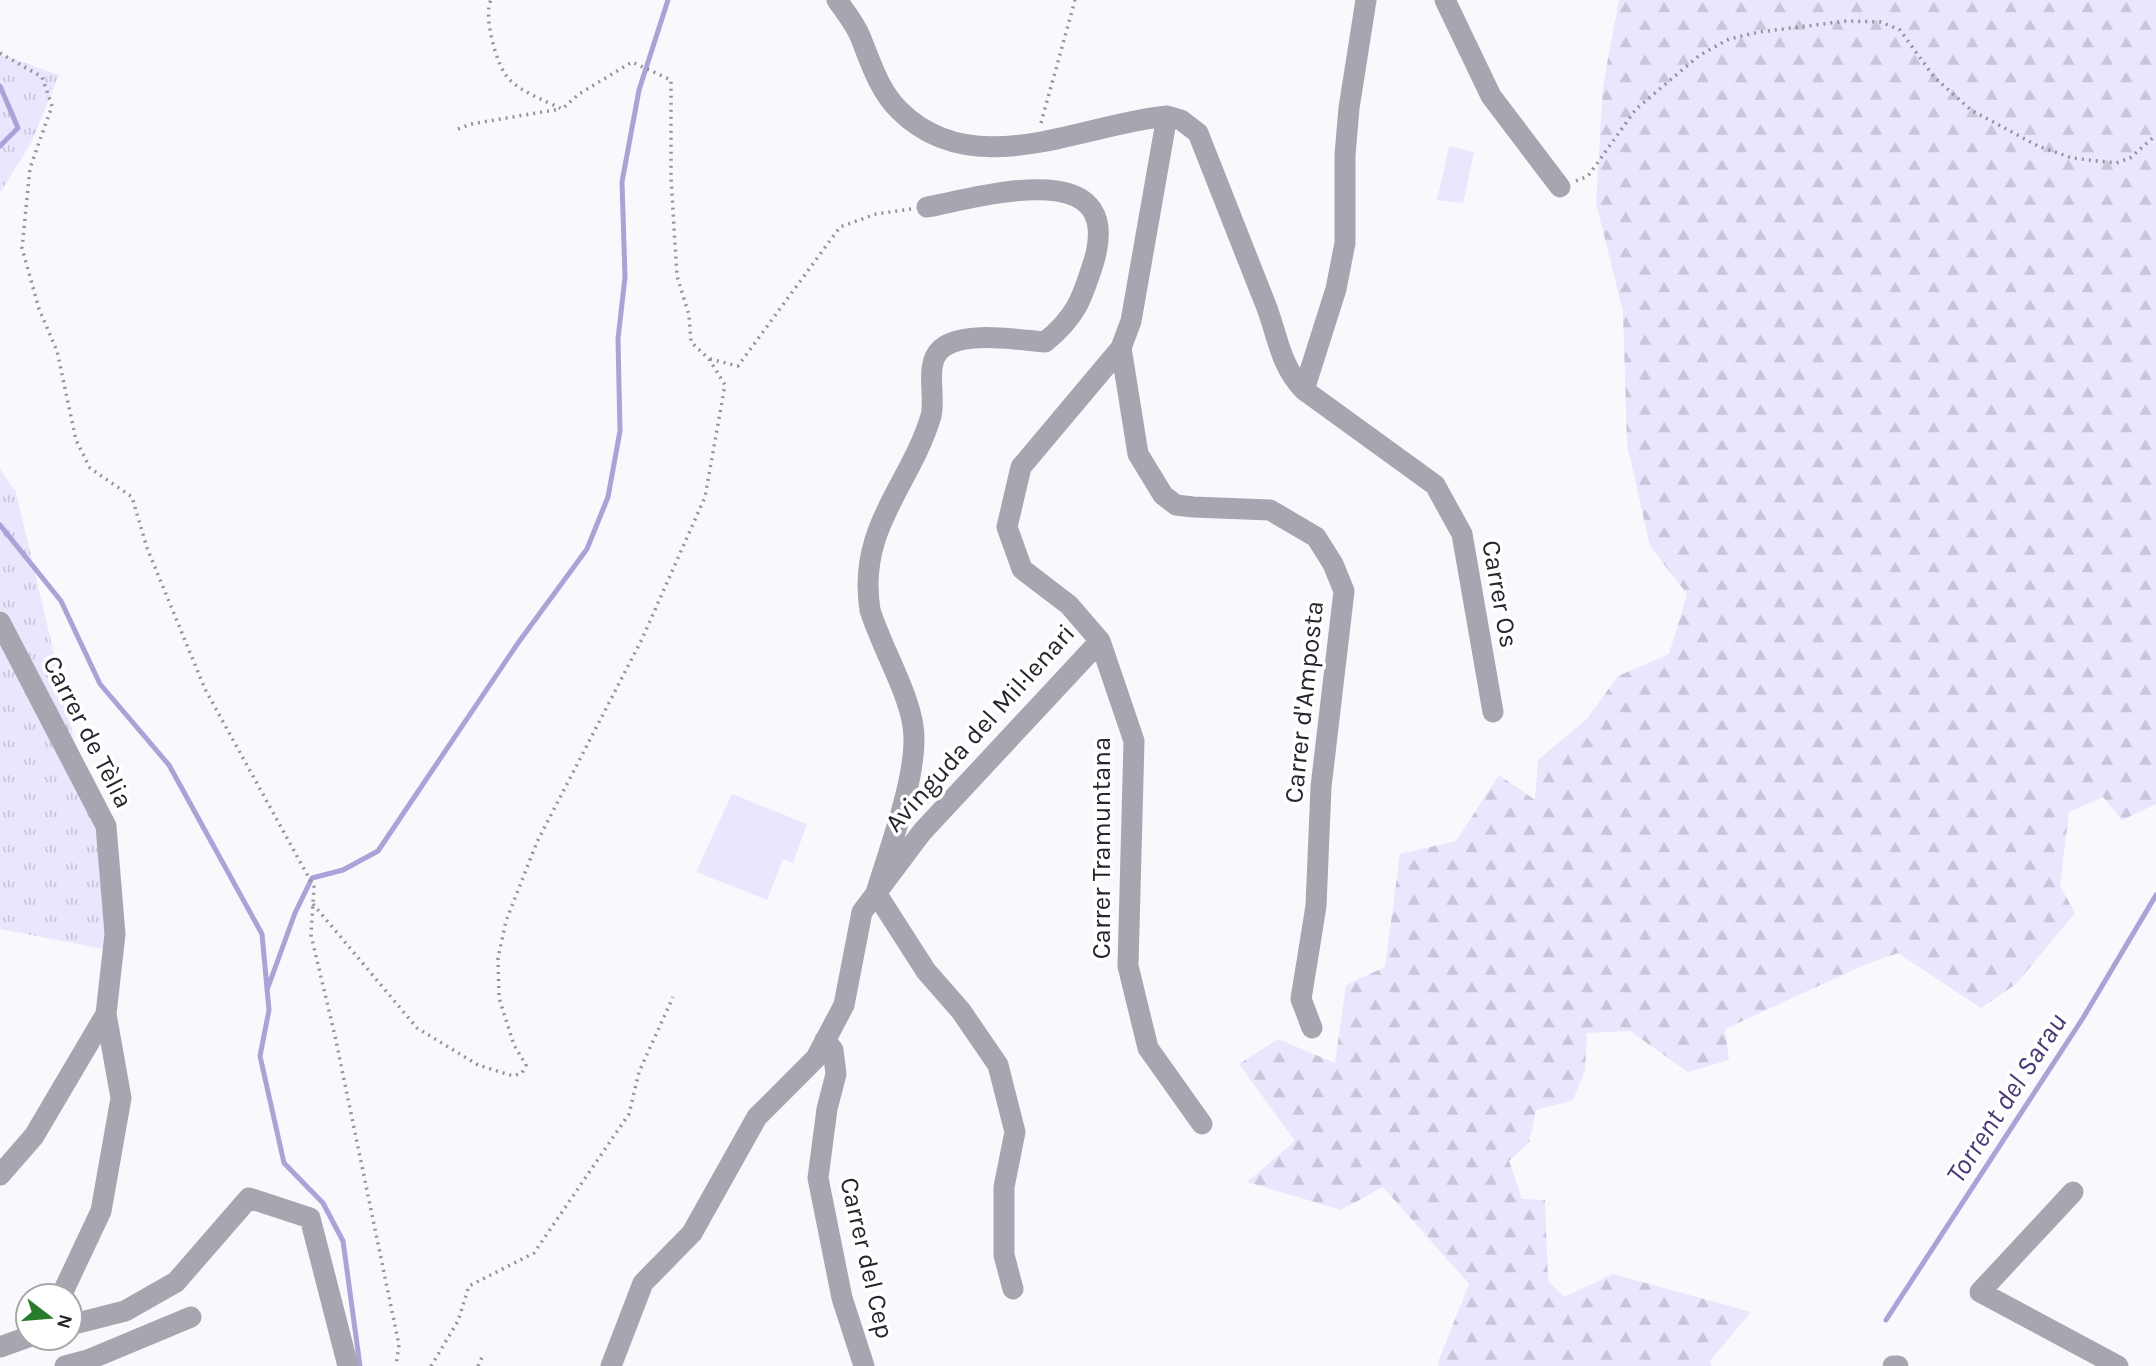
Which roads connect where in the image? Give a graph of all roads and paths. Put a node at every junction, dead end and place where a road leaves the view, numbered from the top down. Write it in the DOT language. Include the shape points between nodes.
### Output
graph roads {
  1 [pos="491,0"];
  2 [pos="837,0"];
  3 [pos="1075,0"];
  4 [pos="1366,0"];
  5 [pos="1445,0"];
  6 [pos="0,53"];
  7 [pos="562,109"];
  8 [pos="1167,116"];
  9 [pos="458,129"];
  10 [pos="2156,135"];
  11 [pos="1035,145"];
  12 [pos="1560,187"];
  13 [pos="927,207"];
  14 [pos="1121,348"];
  15 [pos="709,359"];
  16 [pos="1304,390"];
  17 [pos="0,622"];
  18 [pos="1100,641"];
  19 [pos="1493,712"];
  20 [pos="876,893"];
  21 [pos="313,904"];
  22 [pos="673,997"];
  23 [pos="106,1014"];
  24 [pos="1312,1028"];
  25 [pos="825,1040"];
  26 [pos="1202,1124"];
  27 [pos="0,1175"];
  28 [pos="2073,1192"];
  29 [pos="68,1282"];
  30 [pos="1013,1289"];
  31 [pos="191,1317"];
  32 [pos="84,1321"];
  33 [pos="483,1355"];
  34 [pos="65,1366"];
  35 [pos="348,1366"];
  36 [pos="396,1366"];
  37 [pos="431,1366"];
  38 [pos="478,1366"];
  39 [pos="611,1366"];
  40 [pos="864,1366"];
  41 [pos="2118,1366"];
  1 -- 7 [label="path" via="487,7 493,46 508,79"];
  2 -- 11 [label="street" via="860,34 880,86 900,111 925,130 978,146"];
  3 -- 11 [label="path"];
  4 -- 16 [label="street" via="1346,143 1345,243 1336,289"];
  5 -- 12 [label="street" via="1491,96"];
  6 -- 21 [label="path" via="42,77 52,106 30,168 22,248 39,309 57,351 76,440 90,468 132,497 147,548 205,689 314,887"];
  7 -- 9 [label="path"];
  7 -- 15 [label="path" via="632,62 671,80 677,275 689,315 691,342"];
  8 -- 11 [label="street" via="1135,119"];
  8 -- 14 [label="street, Avinguda del Mil·lenari" via="1131,321"];
  8 -- 16 [label="street" via="1198,133 1273,324 1283,361"];
  10 -- 12 [label="path" via="2130,158 2116,163 2072,158 2038,146 1971,110 1934,77 1900,30 1881,22 1846,21 1759,32 1729,39 1700,55 1636,109 1588,176"];
  13 -- 15 [label="path" via="876,214 840,227 738,366"];
  13 -- 20 [label="street" via="1044,188 1078,195 1094,212 1098,233 1082,300 1067,324 1045,342 958,340 939,350 931,369 931,415 891,496 869,564 870,610 913,724 915,747"];
  14 -- 18 [label="street, Avinguda del Mil·lenari" via="1021,467 1007,527 1022,569 1069,605"];
  14 -- 24 [label="street, Carrer d'Amposta" via="1138,454 1163,495 1177,505 1270,510 1316,537 1344,591 1321,787 1316,906 1301,999"];
  15 -- 21 [label="path" via="725,385 705,496 642,639 537,842 506,921 499,958 499,998 514,1045 526,1065 522,1073 513,1076 478,1065 417,1028"];
  16 -- 19 [label="street, Carrer Os" via="1435,485 1462,534"];
  17 -- 23 [label="street, Carrer de Tèlia" via="106,826 115,934"];
  18 -- 20 [label="street, Avinguda del Mil·lenari" via="922,832"];
  18 -- 26 [label="street, Carrer Tramuntana" via="1134,741 1128,966 1148,1048"];
  20 -- 25 [label="street, Avinguda del Mil·lenari" via="862,912 844,1005"];
  20 -- 30 [label="street" via="926,971 998,1065 1014,1132 1004,1187 1004,1255"];
  21 -- 36 [label="path" via="311,935 399,1345"];
  22 -- 37 [label="path" via="639,1072 629,1114 534,1253 469,1286 458,1321"];
  23 -- 27 [label="street, Carrer de Tèlia" via="34,1136"];
  23 -- 29 [label="street" via="121,1098 101,1211"];
  25 -- 39 [label="street, Avinguda del Mil·lenari" via="816,1058 757,1117 692,1233 643,1283"];
  25 -- 40 [label="street, Carrer del Cep" via="833,1050 836,1074 818,1178 842,1298"];
  28 -- 41 [label="street" via="1980,1292"];
  31 -- 34 [label="street"];
  32 -- 35 [label="street" via="125,1311 176,1282 249,1198 310,1218"];
  33 -- 38 [label="path"];
}
